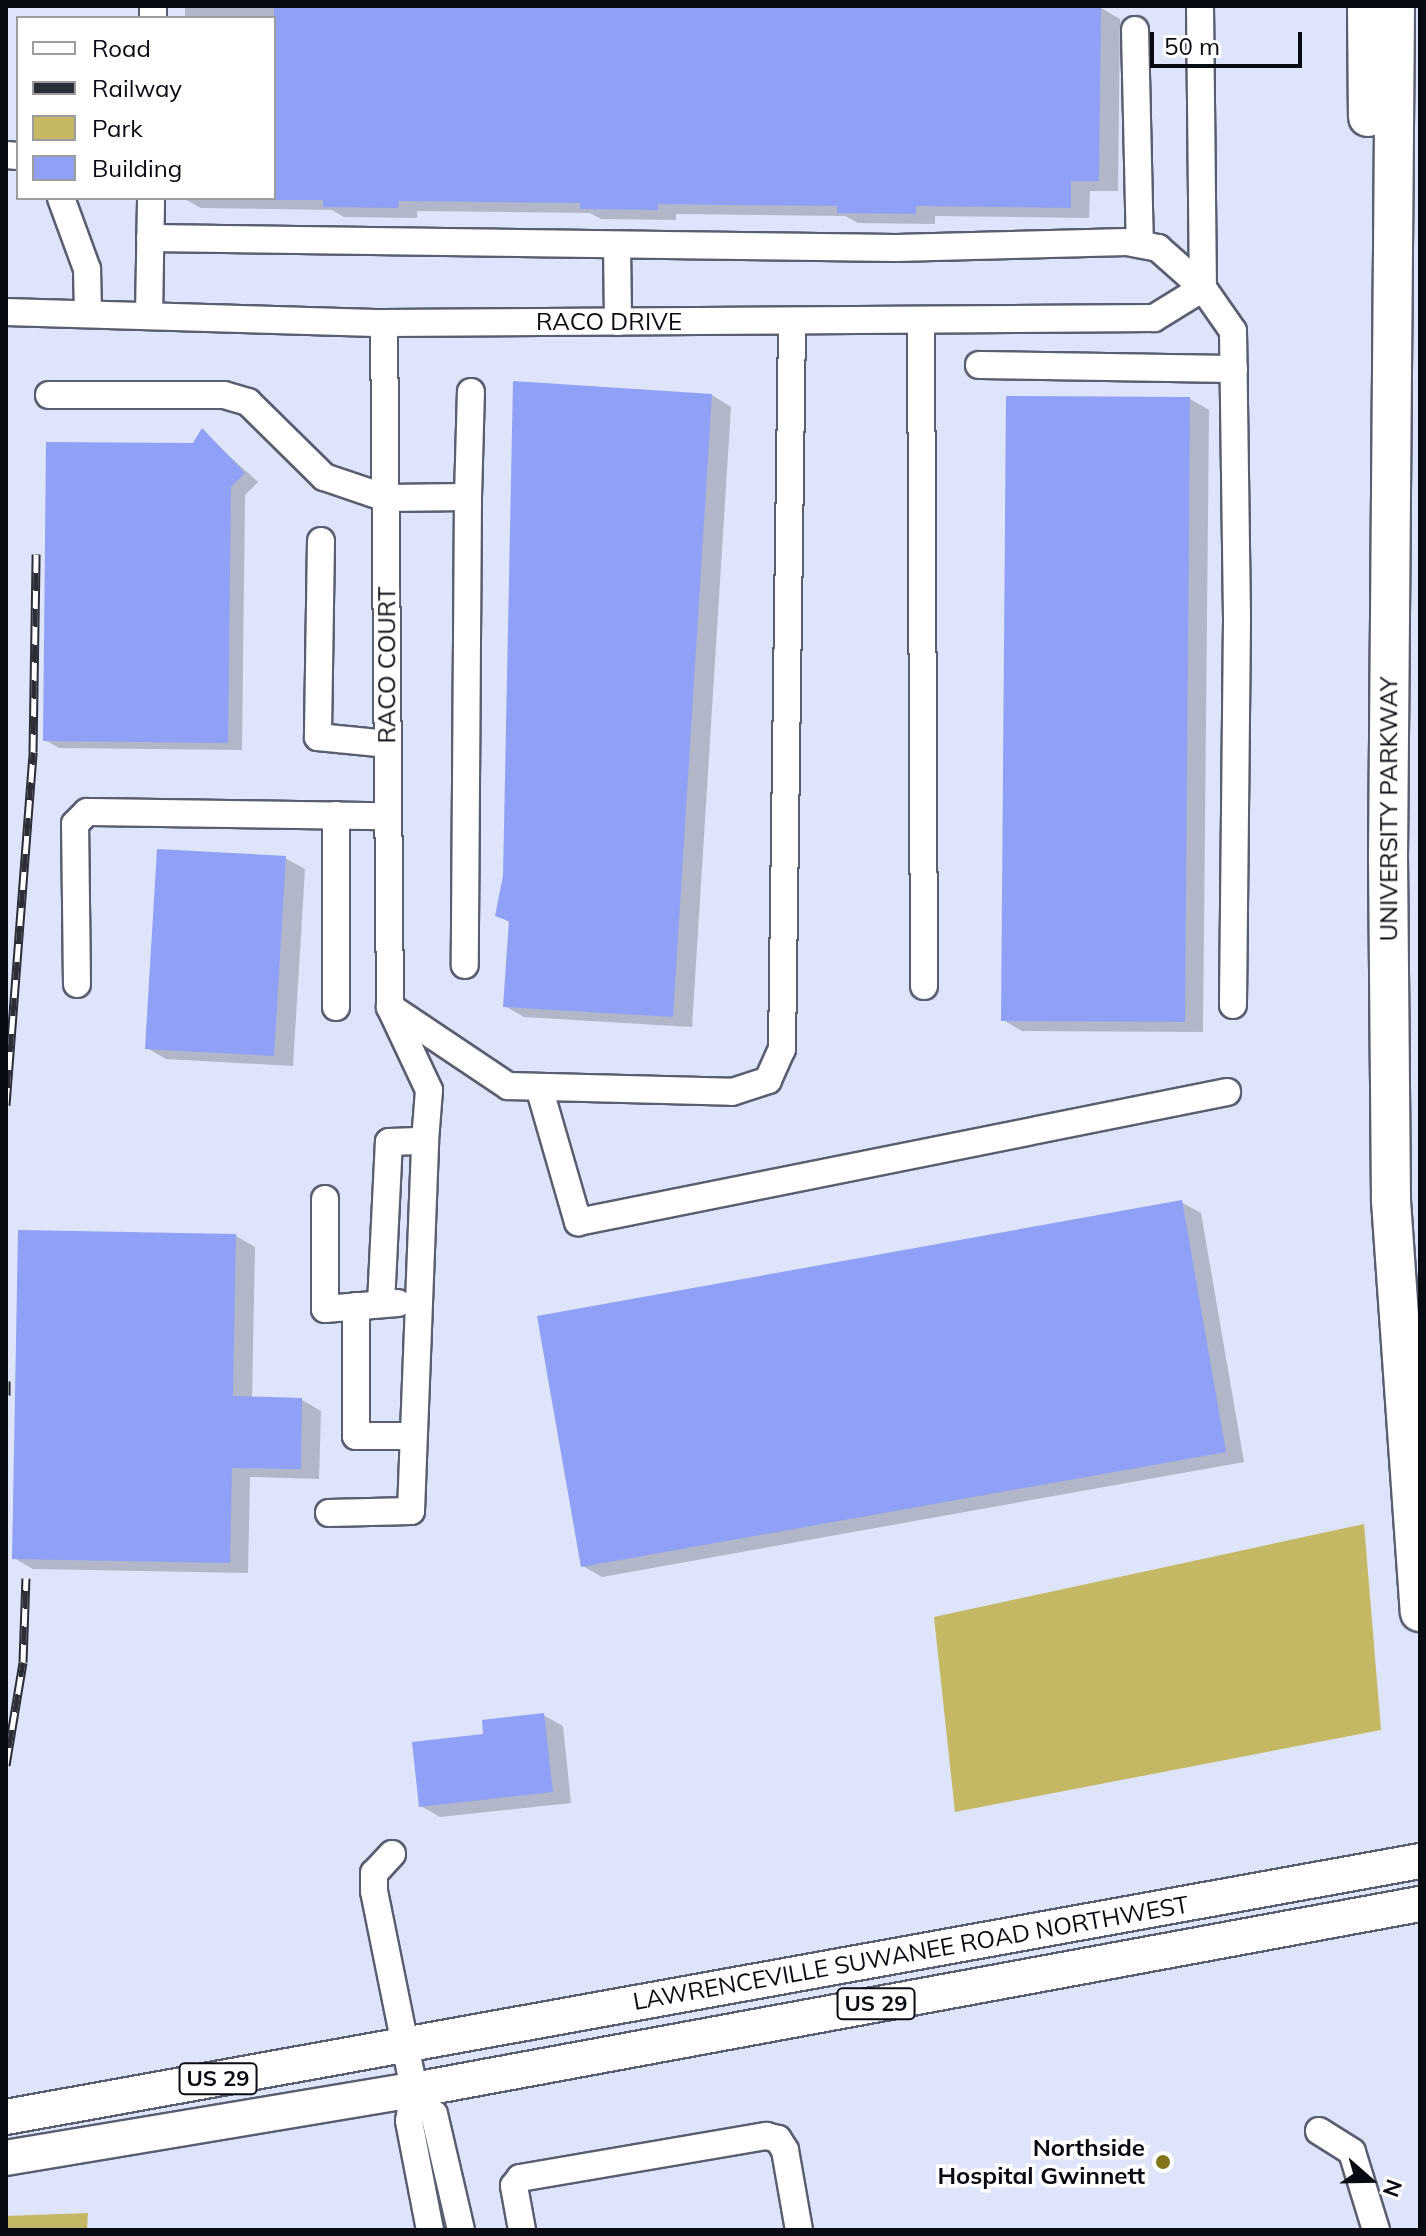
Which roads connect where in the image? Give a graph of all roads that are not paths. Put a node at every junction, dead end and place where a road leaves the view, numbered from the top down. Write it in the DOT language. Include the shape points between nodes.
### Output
graph roads {
  1 [pos="1200,6"];
  2 [pos="1367,6"];
  3 [pos="1395,6"];
  4 [pos="1135,30"];
  5 [pos="62,200"];
  6 [pos="151,200"];
  7 [pos="150,238"];
  8 [pos="1140,244"];
  9 [pos="617,246"];
  10 [pos="1203,288"];
  11 [pos="6,312"];
  12 [pos="88,314"];
  13 [pos="149,316"];
  14 [pos="921,320"];
  15 [pos="792,321"];
  16 [pos="618,322"];
  17 [pos="384,323"];
  18 [pos="979,365"];
  19 [pos="1234,369"];
  20 [pos="471,392"];
  21 [pos="49,395"];
  22 [pos="468,497"];
  23 [pos="386,498"];
  24 [pos="321,541"];
  25 [pos="1390,582"];
  26 [pos="388,744"];
  27 [pos="336,815"];
  28 [pos="388,816"];
  29 [pos="465,965"];
  30 [pos="77,984"];
  31 [pos="924,986"];
  32 [pos="1233,1005"];
  33 [pos="336,1007"];
  34 [pos="390,1007"];
  35 [pos="539,1087"];
  36 [pos="1227,1092"];
  37 [pos="425,1141"];
  38 [pos="325,1199"];
  39 [pos="418,1301"];
  40 [pos="368,1305"];
  41 [pos="413,1436"];
  42 [pos="329,1513"];
  43 [pos="1420,1612"];
  44 [pos="392,1854"];
  45 [pos="1420,1861"];
  46 [pos="1420,1904"];
  47 [pos="402,2045"];
  48 [pos="415,2094"];
  49 [pos="20,2114"];
  50 [pos="1319,2131"];
  51 [pos="20,2156"];
  52 [pos="430,2230"];
  53 [pos="461,2230"];
  54 [pos="522,2230"];
  55 [pos="799,2230"];
  56 [pos="1376,2230"];
  1 -- 10 [label="street"];
  2 -- 25 [label="highway" via="1373,480"];
  3 -- 25 [label="highway, UNIVERSITY PARKWAY"];
  4 -- 8 [label="street"];
  5 -- 12 [label="street" via="87,269"];
  6 -- 7 [label="street"];
  7 -- 9 [label="street"];
  7 -- 13 [label="street"];
  8 -- 9 [label="street"];
  8 -- 10 [label="street" via="1158,248"];
  9 -- 16 [label="street"];
  10 -- 14 [label="street, RACO DRIVE" via="1154,318"];
  10 -- 19 [label="street" via="1233,331"];
  11 -- 12 [label="street, RACO DRIVE"];
  12 -- 13 [label="street, RACO DRIVE"];
  13 -- 17 [label="street, RACO DRIVE"];
  14 -- 15 [label="street, RACO DRIVE"];
  14 -- 31 [label="street"];
  15 -- 16 [label="street, RACO DRIVE"];
  15 -- 35 [label="street" via="782,1049 768,1080 732,1092"];
  16 -- 17 [label="street, RACO DRIVE"];
  17 -- 23 [label="street, RACO COURT"];
  18 -- 19 [label="street"];
  19 -- 32 [label="street"];
  20 -- 22 [label="street"];
  21 -- 23 [label="street" via="224,395 248,402 324,477"];
  22 -- 23 [label="street"];
  22 -- 29 [label="street"];
  23 -- 26 [label="street, RACO COURT"];
  24 -- 26 [label="street" via="318,737"];
  25 -- 43 [label="highway, UNIVERSITY PARKWAY" via="1391,1201"];
  26 -- 28 [label="street, RACO COURT"];
  27 -- 28 [label="street"];
  27 -- 30 [label="street" via="87,812 75,824"];
  27 -- 33 [label="street"];
  28 -- 34 [label="street, RACO COURT"];
  34 -- 35 [label="street" via="508,1086"];
  34 -- 37 [label="street" via="429,1090"];
  35 -- 36 [label="street" via="578,1222"];
  37 -- 39 [label="street"];
  37 -- 40 [label="street" via="389,1142"];
  38 -- 40 [label="street" via="325,1309"];
  39 -- 40 [label="street"];
  39 -- 41 [label="street"];
  40 -- 41 [label="street" via="356,1436"];
  41 -- 42 [label="street" via="411,1511"];
  44 -- 47 [label="street" via="374,1873 374,1891"];
  45 -- 47 [label="main road, LAWRENCEVILLE SUWANEE ROAD NORTHWEST / US 29"];
  46 -- 48 [label="main road, LAWRENCEVILLE SUWANEE ROAD NORTHWEST / US 29"];
  47 -- 48 [label="street"];
  47 -- 49 [label="main road, US 29"];
  48 -- 51 [label="main road, US 29"];
  48 -- 52 [label="street" via="409,2121"];
  48 -- 53 [label="street" via="434,2114"];
  50 -- 56 [label="street" via="1352,2152"];
  54 -- 55 [label="street" via="514,2186 520,2178 766,2136 778,2139 785,2150"];
}
